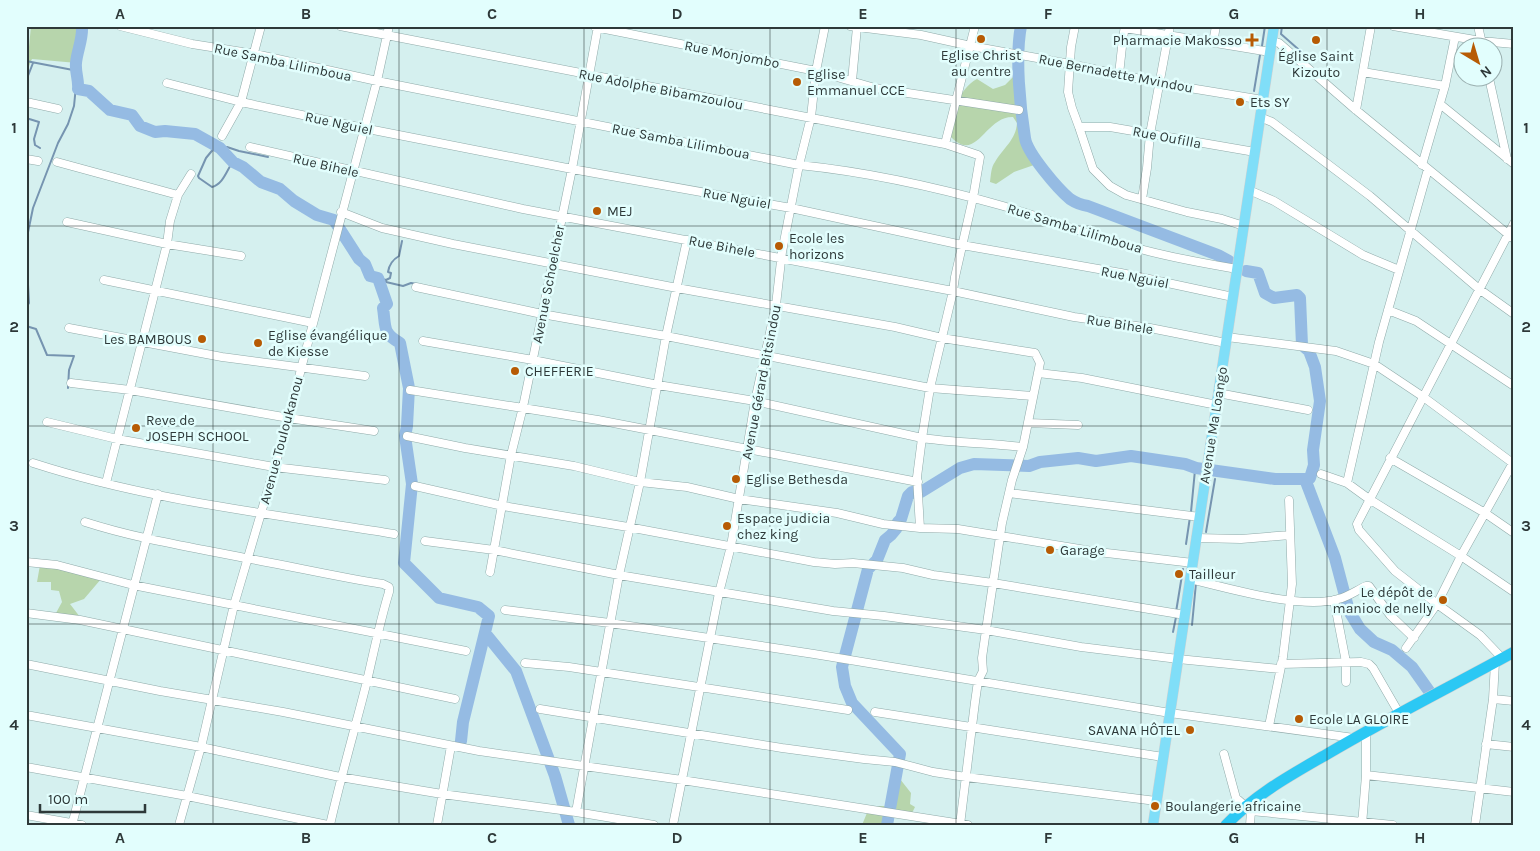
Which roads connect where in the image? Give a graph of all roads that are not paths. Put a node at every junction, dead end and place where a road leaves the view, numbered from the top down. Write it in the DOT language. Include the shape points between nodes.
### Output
graph roads {
  1 [pos="120,26"];
  2 [pos="261,26"];
  3 [pos="340,26"];
  4 [pos="389,26"];
  5 [pos="825,26"];
  6 [pos="975,26"];
  7 [pos="1075,26"];
  8 [pos="1170,26"];
  9 [pos="1216,26"];
  10 [pos="1274,26"];
  11 [pos="1371,26"];
  12 [pos="1393,26"];
  13 [pos="596,27"];
  14 [pos="854,27"];
  15 [pos="1125,27"];
  16 [pos="1169,35"];
  17 [pos="387,36"];
  18 [pos="1214,37"];
  19 [pos="1454,37"];
  20 [pos="1458,38"];
  21 [pos="1272,41"];
  22 [pos="970,46"];
  23 [pos="1270,52"];
  24 [pos="254,54"];
  25 [pos="1070,64"];
  26 [pos="816,71"];
  27 [pos="1363,72"];
  28 [pos="1119,74"];
  29 [pos="588,75"];
  30 [pos="852,80"];
  31 [pos="377,81"];
  32 [pos="166,83"];
  33 [pos="1159,83"];
  34 [pos="1445,86"];
  35 [pos="1492,88"];
  36 [pos="957,99"];
  37 [pos="1263,100"];
  38 [pos="26,102"];
  39 [pos="241,102"];
  40 [pos="1440,104"];
  41 [pos="58,108"];
  42 [pos="1018,110"];
  43 [pos="1356,110"];
  44 [pos="810,117"];
  45 [pos="1260,117"];
  46 [pos="580,121"];
  47 [pos="1079,127"];
  48 [pos="363,128"];
  49 [pos="1150,134"];
  50 [pos="222,136"];
  51 [pos="945,144"];
  52 [pos="250,147"];
  53 [pos="1255,152"];
  54 [pos="26,159"];
  55 [pos="38,161"];
  56 [pos="57,162"];
  57 [pos="1510,162"];
  58 [pos="799,165"];
  59 [pos="1425,167"];
  60 [pos="572,169"];
  61 [pos="352,171"];
  62 [pos="192,174"];
  63 [pos="1250,190"];
  64 [pos="178,195"];
  65 [pos="973,198"];
  66 [pos="1142,199"];
  67 [pos="791,208"];
  68 [pos="341,212"];
  69 [pos="561,216"];
  70 [pos="66,222"];
  71 [pos="1514,223"];
  72 [pos="1244,226"];
  73 [pos="1410,230"];
  74 [pos="1511,237"];
  75 [pos="687,240"];
  76 [pos="167,244"];
  77 [pos="962,244"];
  78 [pos="241,256"];
  79 [pos="782,258"];
  80 [pos="552,262"];
  81 [pos="1237,268"];
  82 [pos="1399,270"];
  83 [pos="104,280"];
  84 [pos="416,287"];
  85 [pos="677,288"];
  86 [pos="1479,289"];
  87 [pos="156,291"];
  88 [pos="954,291"];
  89 [pos="1233,297"];
  90 [pos="776,305"];
  91 [pos="1388,310"];
  92 [pos="542,314"];
  93 [pos="1514,314"];
  94 [pos="313,323"];
  95 [pos="69,328"];
  96 [pos="666,336"];
  97 [pos="942,338"];
  98 [pos="423,340"];
  99 [pos="1226,340"];
  100 [pos="142,343"];
  101 [pos="1450,343"];
  102 [pos="764,356"];
  103 [pos="533,360"];
  104 [pos="1374,364"];
  105 [pos="300,368"];
  106 [pos="1038,373"];
  107 [pos="365,376"];
  108 [pos="71,383"];
  109 [pos="658,385"];
  110 [pos="1514,386"];
  111 [pos="930,388"];
  112 [pos="130,390"];
  113 [pos="410,390"];
  114 [pos="1218,393"];
  115 [pos="1033,396"];
  116 [pos="1422,396"];
  117 [pos="755,402"];
  118 [pos="1216,405"];
  119 [pos="524,407"];
  120 [pos="1308,410"];
  121 [pos="289,418"];
  122 [pos="47,422"];
  123 [pos="1029,423"];
  124 [pos="1078,425"];
  125 [pos="649,429"];
  126 [pos="374,431"];
  127 [pos="406,436"];
  128 [pos="922,438"];
  129 [pos="117,439"];
  130 [pos="1023,447"];
  131 [pos="748,449"];
  132 [pos="512,455"];
  133 [pos="1390,458"];
  134 [pos="1513,462"];
  135 [pos="33,463"];
  136 [pos="274,467"];
  137 [pos="1321,474"];
  138 [pos="385,480"];
  139 [pos="640,482"];
  140 [pos="918,482"];
  141 [pos="106,483"];
  142 [pos="1347,483"];
  143 [pos="415,486"];
  144 [pos="1009,493"];
  145 [pos="158,494"];
  146 [pos="739,499"];
  147 [pos="1369,499"];
  148 [pos="1289,500"];
  149 [pos="503,506"];
  150 [pos="261,513"];
  151 [pos="1485,514"];
  152 [pos="1200,517"];
  153 [pos="86,522"];
  154 [pos="628,527"];
  155 [pos="920,528"];
  156 [pos="1514,533"];
  157 [pos="394,534"];
  158 [pos="1290,535"];
  159 [pos="1001,536"];
  160 [pos="1196,538"];
  161 [pos="146,539"];
  162 [pos="425,541"];
  163 [pos="731,546"];
  164 [pos="494,550"];
  165 [pos="1461,556"];
  166 [pos="248,558"];
  167 [pos="26,562"];
  168 [pos="1193,563"];
  169 [pos="490,572"];
  170 [pos="618,575"];
  171 [pos="1190,580"];
  172 [pos="993,583"];
  173 [pos="134,585"];
  174 [pos="1514,592"];
  175 [pos="720,593"];
  176 [pos="1290,600"];
  177 [pos="1334,600"];
  178 [pos="1437,604"];
  179 [pos="234,605"];
  180 [pos="505,610"];
  181 [pos="26,614"];
  182 [pos="1185,615"];
  183 [pos="610,623"];
  184 [pos="123,630"];
  185 [pos="986,630"];
  186 [pos="377,633"];
  187 [pos="1414,638"];
  188 [pos="711,639"];
  189 [pos="1406,648"];
  190 [pos="224,650"];
  191 [pos="466,651"];
  192 [pos="1514,652"];
  193 [pos="1178,659"];
  194 [pos="1499,660"];
  195 [pos="1346,662"];
  196 [pos="525,663"];
  197 [pos="26,664"];
  198 [pos="1281,666"];
  199 [pos="601,672"];
  200 [pos="109,681"];
  201 [pos="366,681"];
  202 [pos="978,681"];
  203 [pos="1346,682"];
  204 [pos="701,687"];
  205 [pos="212,699"];
  206 [pos="455,699"];
  207 [pos="1493,699"];
  208 [pos="1514,701"];
  209 [pos="540,709"];
  210 [pos="848,710"];
  211 [pos="875,712"];
  212 [pos="1170,713"];
  213 [pos="1399,713"];
  214 [pos="26,715"];
  215 [pos="593,719"];
  216 [pos="1269,726"];
  217 [pos="97,727"];
  218 [pos="354,727"];
  219 [pos="972,728"];
  220 [pos="1366,732"];
  221 [pos="691,734"];
  222 [pos="1354,738"];
  223 [pos="1486,744"];
  224 [pos="451,746"];
  225 [pos="201,747"];
  226 [pos="1514,747"];
  227 [pos="1224,754"];
  228 [pos="1163,757"];
  229 [pos="584,765"];
  230 [pos="26,768"];
  231 [pos="1366,775"];
  232 [pos="340,777"];
  233 [pos="966,777"];
  234 [pos="85,778"];
  235 [pos="682,780"];
  236 [pos="1480,788"];
  237 [pos="1514,792"];
  238 [pos="442,794"];
  239 [pos="188,796"];
  240 [pos="1156,801"];
  241 [pos="1247,808"];
  242 [pos="576,812"];
  243 [pos="26,815"];
  244 [pos="1362,823"];
  245 [pos="72,824"];
  246 [pos="963,824"];
  247 [pos="82,825"];
  248 [pos="179,825"];
  249 [pos="329,825"];
  250 [pos="437,825"];
  251 [pos="654,825"];
  252 [pos="673,825"];
  253 [pos="1153,825"];
  254 [pos="1226,825"];
  255 [pos="1250,825"];
  256 [pos="1393,825"];
  257 [pos="1475,825"];
  1 -- 24 [label="street, Rue Samba Lilimboua" via="192,44"];
  2 -- 24 [label="street"];
  3 -- 17 [label="street, Rue Adolphe Bibamzoulou"];
  4 -- 17 [label="street, Avenue Touloukanou"];
  5 -- 26 [label="street, Avenue Gérard Bitsindou"];
  6 -- 22 [label="street"];
  7 -- 25 [label="street"];
  8 -- 16 [label="street"];
  9 -- 18 [label="street"];
  10 -- 21 [label="main road, Avenue Ma Loango"];
  11 -- 27 [label="street"];
  12 -- 19 [label="street"];
  13 -- 26 [label="street, Rue Monjombo"];
  13 -- 29 [label="street, Avenue Schoelcher"];
  14 -- 22 [label="street, Rue Bernadette Mvindou" via="921,35"];
  14 -- 30 [label="street"];
  15 -- 16 [label="street"];
  15 -- 28 [label="street"];
  16 -- 23 [label="street"];
  16 -- 33 [label="street"];
  17 -- 29 [label="street, Rue Adolphe Bibamzoulou"];
  17 -- 31 [label="street, Avenue Touloukanou"];
  19 -- 20 [label="street"];
  19 -- 34 [label="street"];
  21 -- 23 [label="main road, Avenue Ma Loango"];
  21 -- 43 [label="street" via="1279,43"];
  22 -- 25 [label="street, Rue Bernadette Mvindou"];
  22 -- 36 [label="street"];
  23 -- 37 [label="main road, Avenue Ma Loango"];
  24 -- 31 [label="street, Rue Samba Lilimboua"];
  24 -- 39 [label="street"];
  25 -- 28 [label="street, Rue Bernadette Mvindou"];
  25 -- 47 [label="street" via="1068,92"];
  26 -- 30 [label="street, Rue Monjombo"];
  26 -- 44 [label="street, Avenue Gérard Bitsindou"];
  27 -- 34 [label="street"];
  27 -- 43 [label="street"];
  28 -- 33 [label="street, Rue Bernadette Mvindou"];
  29 -- 44 [label="street, Rue Adolphe Bibamzoulou"];
  29 -- 46 [label="street, Avenue Schoelcher"];
  30 -- 36 [label="street, Rue Monjombo" via="875,88"];
  31 -- 46 [label="street, Rue Samba Lilimboua"];
  31 -- 48 [label="street, Avenue Touloukanou"];
  32 -- 39 [label="street, Rue Nguiel"];
  33 -- 37 [label="street, Rue Bernadette Mvindou"];
  33 -- 49 [label="street"];
  34 -- 40 [label="street"];
  35 -- 57 [label="street"];
  36 -- 42 [label="street, Rue Monjombo"];
  36 -- 51 [label="street"];
  37 -- 45 [label="main road, Avenue Ma Loango"];
  38 -- 41 [label="street"];
  39 -- 48 [label="street, Rue Nguiel"];
  39 -- 50 [label="street"];
  40 -- 57 [label="street"];
  40 -- 59 [label="street"];
  43 -- 59 [label="street"];
  44 -- 51 [label="street, Rue Adolphe Bibamzoulou"];
  44 -- 58 [label="street, Avenue Gérard Bitsindou"];
  45 -- 53 [label="main road, Avenue Ma Loango"];
  45 -- 73 [label="street" via="1272,122"];
  46 -- 58 [label="street, Rue Samba Lilimboua"];
  46 -- 60 [label="street, Avenue Schoelcher"];
  47 -- 49 [label="street, Rue Oufilla" via="1110,127"];
  47 -- 66 [label="street" via="1093,169 1116,190"];
  48 -- 60 [label="street, Rue Nguiel"];
  48 -- 61 [label="street, Avenue Touloukanou"];
  49 -- 53 [label="street, Rue Oufilla"];
  49 -- 66 [label="street"];
  51 -- 65 [label="street, Rue Adolphe Bibamzoulou" via="980,157"];
  52 -- 61 [label="street, Rue Bihele"];
  53 -- 63 [label="main road, Avenue Ma Loango"];
  54 -- 55 [label="street"];
  56 -- 64 [label="street"];
  58 -- 65 [label="street, Rue Samba Lilimboua" via="910,182"];
  58 -- 67 [label="street, Avenue Gérard Bitsindou"];
  59 -- 73 [label="street"];
  59 -- 74 [label="street"];
  60 -- 67 [label="street, Rue Nguiel"];
  60 -- 69 [label="street, Avenue Schoelcher"];
  61 -- 68 [label="street, Avenue Touloukanou"];
  61 -- 69 [label="street, Rue Bihele"];
  62 -- 64 [label="street"];
  63 -- 72 [label="main road, Avenue Ma Loango"];
  63 -- 82 [label="street" via="1363,255"];
  64 -- 76 [label="street"];
  65 -- 77 [label="street"];
  65 -- 81 [label="street, Rue Samba Lilimboua" via="1136,248"];
  66 -- 72 [label="street"];
  67 -- 77 [label="street, Rue Nguiel"];
  67 -- 79 [label="street, Avenue Gérard Bitsindou"];
  68 -- 80 [label="street" via="391,230"];
  68 -- 94 [label="street, Avenue Touloukanou"];
  69 -- 75 [label="street, Rue Bihele"];
  69 -- 80 [label="street, Avenue Schoelcher"];
  70 -- 76 [label="street"];
  71 -- 74 [label="street"];
  72 -- 81 [label="main road, Avenue Ma Loango"];
  73 -- 82 [label="street"];
  73 -- 86 [label="street"];
  74 -- 86 [label="street"];
  75 -- 79 [label="street, Rue Bihele"];
  75 -- 85 [label="street"];
  76 -- 78 [label="street"];
  76 -- 87 [label="street"];
  77 -- 88 [label="street"];
  77 -- 89 [label="street, Rue Nguiel"];
  79 -- 88 [label="street, Rue Bihele"];
  79 -- 90 [label="street, Avenue Gérard Bitsindou"];
  80 -- 85 [label="street"];
  80 -- 92 [label="street, Avenue Schoelcher"];
  81 -- 89 [label="main road, Avenue Ma Loango"];
  82 -- 91 [label="street"];
  83 -- 87 [label="street"];
  84 -- 92 [label="street"];
  85 -- 90 [label="street"];
  85 -- 96 [label="street"];
  86 -- 93 [label="street"];
  86 -- 101 [label="street"];
  87 -- 94 [label="street"];
  87 -- 100 [label="street"];
  88 -- 97 [label="street"];
  88 -- 99 [label="street, Rue Bihele" via="1074,317"];
  89 -- 99 [label="main road, Avenue Ma Loango"];
  90 -- 97 [label="street"];
  90 -- 102 [label="street, Avenue Gérard Bitsindou"];
  91 -- 101 [label="street" via="1412,318"];
  91 -- 104 [label="street"];
  92 -- 96 [label="street"];
  92 -- 103 [label="street, Avenue Schoelcher"];
  94 -- 105 [label="street, Avenue Touloukanou"];
  95 -- 100 [label="street"];
  96 -- 102 [label="street"];
  96 -- 109 [label="street"];
  97 -- 106 [label="street" via="1034,353 1040,363"];
  97 -- 111 [label="street"];
  98 -- 103 [label="street"];
  99 -- 104 [label="street, Rue Bihele" via="1336,351"];
  99 -- 114 [label="main road, Avenue Ma Loango"];
  100 -- 105 [label="street"];
  100 -- 112 [label="street"];
  101 -- 110 [label="street"];
  101 -- 116 [label="street"];
  102 -- 111 [label="street"];
  102 -- 117 [label="street, Avenue Gérard Bitsindou"];
  103 -- 109 [label="street"];
  103 -- 119 [label="street, Avenue Schoelcher"];
  104 -- 116 [label="street, Rue Bihele"];
  104 -- 142 [label="street"];
  105 -- 107 [label="street"];
  105 -- 121 [label="street, Avenue Touloukanou"];
  106 -- 115 [label="street"];
  106 -- 118 [label="street" via="1082,378"];
  108 -- 112 [label="street"];
  109 -- 117 [label="street"];
  109 -- 125 [label="street"];
  111 -- 115 [label="street"];
  111 -- 128 [label="street"];
  112 -- 121 [label="street"];
  112 -- 129 [label="street"];
  113 -- 119 [label="street"];
  114 -- 118 [label="main road, Avenue Ma Loango"];
  114 -- 120 [label="street"];
  115 -- 123 [label="street"];
  116 -- 133 [label="street"];
  116 -- 134 [label="street, Rue Bihele"];
  117 -- 128 [label="street"];
  117 -- 131 [label="street, Avenue Gérard Bitsindou"];
  118 -- 152 [label="main road, Avenue Ma Loango"];
  119 -- 125 [label="street"];
  119 -- 132 [label="street, Avenue Schoelcher"];
  121 -- 126 [label="street"];
  121 -- 136 [label="street, Avenue Touloukanou"];
  122 -- 129 [label="street"];
  123 -- 124 [label="street"];
  123 -- 130 [label="street"];
  125 -- 131 [label="street"];
  125 -- 139 [label="street"];
  127 -- 132 [label="street"];
  128 -- 130 [label="street"];
  128 -- 140 [label="street"];
  129 -- 136 [label="street"];
  129 -- 141 [label="street"];
  130 -- 144 [label="street"];
  131 -- 140 [label="street"];
  131 -- 146 [label="street, Avenue Gérard Bitsindou"];
  132 -- 139 [label="street"];
  132 -- 149 [label="street, Avenue Schoelcher"];
  133 -- 147 [label="street"];
  133 -- 151 [label="street"];
  134 -- 151 [label="street"];
  135 -- 141 [label="street"];
  136 -- 138 [label="street"];
  136 -- 150 [label="street, Avenue Touloukanou"];
  137 -- 142 [label="street"];
  139 -- 146 [label="street"];
  139 -- 154 [label="street"];
  140 -- 155 [label="street"];
  141 -- 145 [label="street"];
  142 -- 147 [label="street"];
  143 -- 149 [label="street"];
  144 -- 152 [label="street"];
  144 -- 159 [label="street"];
  145 -- 150 [label="street"];
  145 -- 161 [label="street"];
  146 -- 155 [label="street"];
  146 -- 163 [label="street, Avenue Gérard Bitsindou"];
  147 -- 165 [label="street"];
  147 -- 178 [label="street" via="1357,522 1359,530 1395,571"];
  148 -- 158 [label="street"];
  149 -- 154 [label="street"];
  149 -- 164 [label="street, Avenue Schoelcher"];
  150 -- 157 [label="street"];
  150 -- 166 [label="street, Avenue Touloukanou"];
  151 -- 156 [label="street"];
  151 -- 165 [label="street"];
  152 -- 160 [label="main road, Avenue Ma Loango"];
  153 -- 161 [label="street"];
  154 -- 163 [label="street"];
  154 -- 170 [label="street"];
  155 -- 159 [label="street" via="946,528"];
  158 -- 160 [label="street"];
  158 -- 176 [label="street"];
  159 -- 168 [label="street"];
  159 -- 172 [label="street"];
  160 -- 168 [label="main road, Avenue Ma Loango"];
  161 -- 166 [label="street"];
  161 -- 173 [label="street"];
  162 -- 164 [label="street"];
  163 -- 172 [label="street" via="814,562 903,568"];
  163 -- 175 [label="street, Avenue Gérard Bitsindou"];
  164 -- 169 [label="street, Avenue Schoelcher"];
  164 -- 170 [label="street"];
  165 -- 174 [label="street"];
  165 -- 178 [label="street"];
  166 -- 179 [label="street, Avenue Touloukanou"];
  166 -- 186 [label="street" via="389,587"];
  167 -- 173 [label="street" via="57,565"];
  168 -- 171 [label="main road, Avenue Ma Loango"];
  170 -- 175 [label="street"];
  170 -- 183 [label="street"];
  171 -- 176 [label="street"];
  171 -- 182 [label="main road, Avenue Ma Loango"];
  172 -- 182 [label="street"];
  172 -- 185 [label="street"];
  173 -- 179 [label="street"];
  173 -- 184 [label="street"];
  175 -- 185 [label="street"];
  175 -- 188 [label="street, Avenue Gérard Bitsindou"];
  176 -- 177 [label="street"];
  176 -- 198 [label="street"];
  177 -- 187 [label="street" via="1369,586 1390,615"];
  177 -- 195 [label="street"];
  178 -- 187 [label="street"];
  178 -- 194 [label="street" via="1480,635"];
  179 -- 186 [label="street"];
  179 -- 190 [label="street, Avenue Touloukanou"];
  180 -- 183 [label="street"];
  181 -- 184 [label="street" via="80,620"];
  182 -- 193 [label="main road, Avenue Ma Loango"];
  183 -- 188 [label="street"];
  183 -- 199 [label="street"];
  184 -- 190 [label="street"];
  184 -- 200 [label="street"];
  185 -- 193 [label="street" via="1081,647"];
  185 -- 202 [label="street" via="983,672"];
  186 -- 191 [label="street"];
  186 -- 201 [label="street"];
  187 -- 189 [label="street"];
  188 -- 202 [label="street"];
  188 -- 204 [label="street, Avenue Gérard Bitsindou"];
  190 -- 201 [label="street"];
  190 -- 205 [label="street, Avenue Touloukanou"];
  192 -- 194 [label="highway"];
  193 -- 198 [label="street"];
  193 -- 212 [label="main road, Avenue Ma Loango"];
  194 -- 207 [label="street"];
  194 -- 213 [label="highway"];
  195 -- 198 [label="street"];
  195 -- 203 [label="street"];
  195 -- 213 [label="street" via="1365,663 1373,668"];
  196 -- 199 [label="street"];
  197 -- 200 [label="street"];
  198 -- 216 [label="street"];
  199 -- 204 [label="street"];
  199 -- 215 [label="street"];
  200 -- 205 [label="street"];
  200 -- 217 [label="street"];
  201 -- 206 [label="street"];
  201 -- 218 [label="street"];
  202 -- 212 [label="street"];
  202 -- 219 [label="street"];
  204 -- 210 [label="street"];
  204 -- 221 [label="street, Avenue Gérard Bitsindou"];
  205 -- 218 [label="street"];
  205 -- 225 [label="street, Avenue Touloukanou"];
  207 -- 208 [label="street"];
  207 -- 223 [label="street"];
  209 -- 215 [label="street"];
  211 -- 219 [label="street"];
  212 -- 216 [label="street"];
  212 -- 228 [label="main road, Avenue Ma Loango"];
  213 -- 220 [label="highway"];
  214 -- 217 [label="street"];
  215 -- 221 [label="street"];
  215 -- 229 [label="street"];
  216 -- 222 [label="street"];
  217 -- 225 [label="street"];
  217 -- 234 [label="street"];
  218 -- 224 [label="street"];
  218 -- 232 [label="street"];
  219 -- 228 [label="street"];
  219 -- 233 [label="street"];
  220 -- 222 [label="highway"];
  220 -- 231 [label="street"];
  221 -- 233 [label="street" via="895,762"];
  221 -- 235 [label="street, Avenue Gérard Bitsindou"];
  222 -- 241 [label="highway" via="1276,784"];
  223 -- 226 [label="street"];
  223 -- 236 [label="street"];
  224 -- 229 [label="street"];
  224 -- 238 [label="street"];
  225 -- 232 [label="street"];
  225 -- 239 [label="street, Avenue Touloukanou"];
  227 -- 241 [label="street" via="1236,798"];
  228 -- 240 [label="main road, Avenue Ma Loango"];
  229 -- 235 [label="street"];
  229 -- 242 [label="street"];
  230 -- 234 [label="street"];
  231 -- 236 [label="street"];
  231 -- 244 [label="street"];
  232 -- 238 [label="street"];
  232 -- 249 [label="street"];
  233 -- 240 [label="street"];
  233 -- 246 [label="street"];
  234 -- 239 [label="street"];
  234 -- 245 [label="street"];
  235 -- 246 [label="street"];
  235 -- 252 [label="street, Avenue Gérard Bitsindou"];
  236 -- 237 [label="street"];
  236 -- 257 [label="street"];
  238 -- 242 [label="street"];
  238 -- 250 [label="street"];
  239 -- 248 [label="street, Avenue Touloukanou"];
  239 -- 249 [label="street"];
  240 -- 253 [label="main road, Avenue Ma Loango"];
  241 -- 244 [label="street"];
  241 -- 254 [label="highway"];
  241 -- 255 [label="street"];
  242 -- 251 [label="street"];
  243 -- 245 [label="street"];
  244 -- 256 [label="street"];
  245 -- 247 [label="street"];
}
